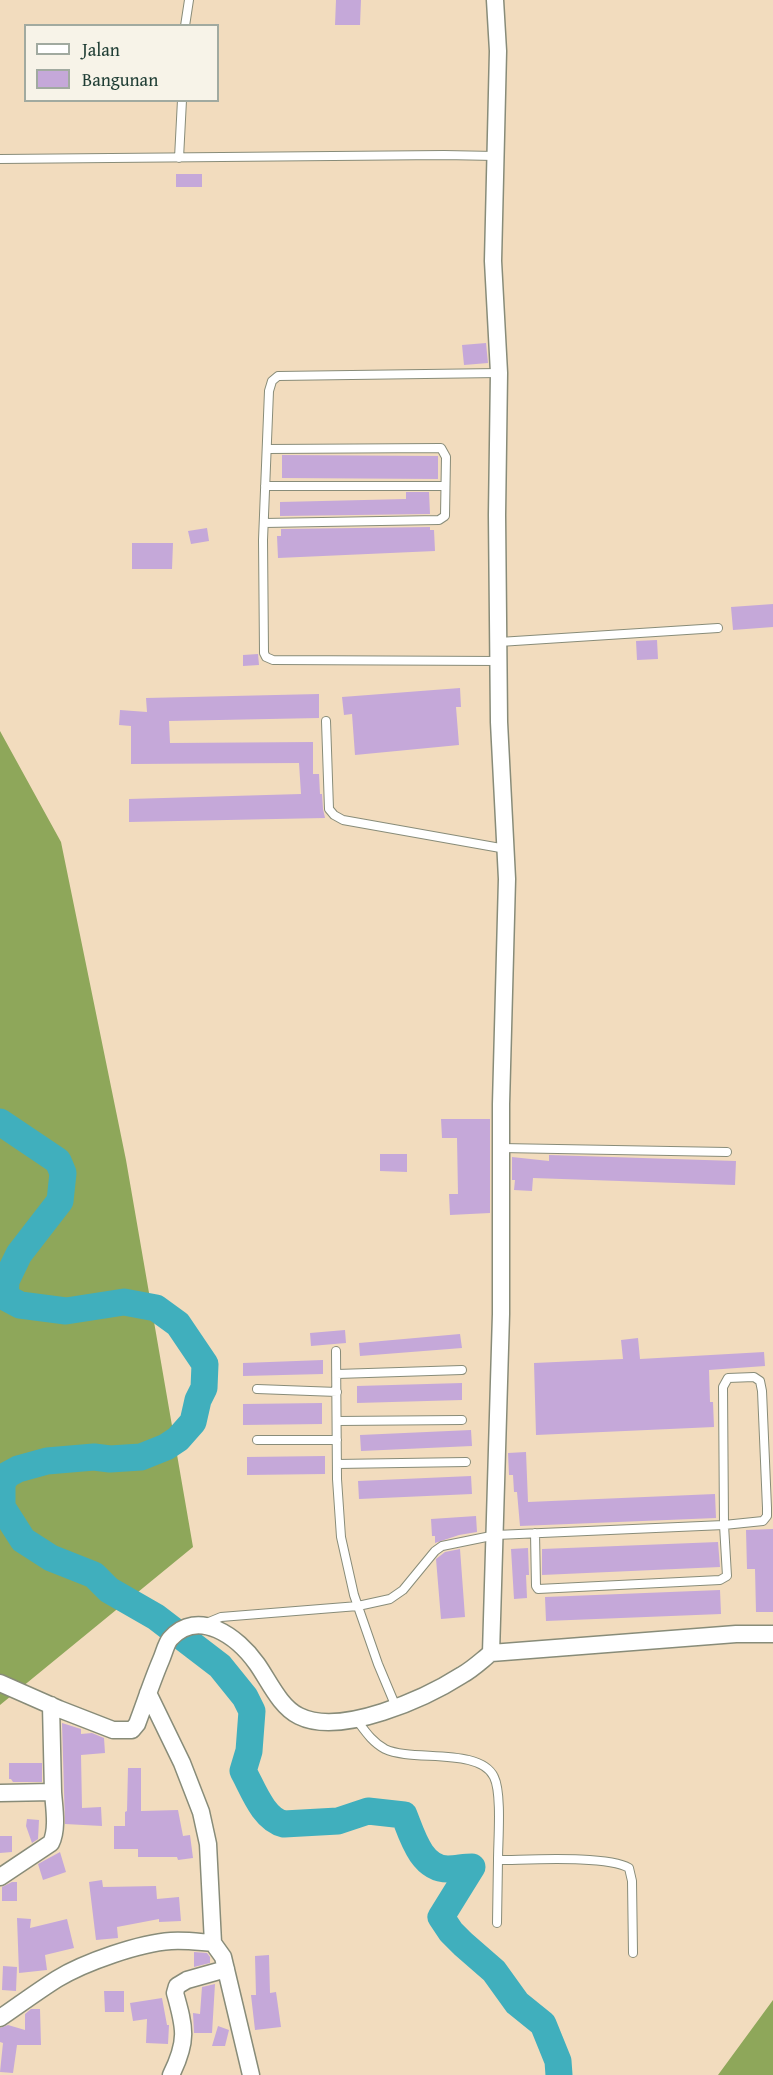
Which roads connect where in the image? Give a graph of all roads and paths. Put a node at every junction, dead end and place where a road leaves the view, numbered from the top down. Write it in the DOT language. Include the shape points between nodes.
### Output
graph roads {
  1 [pos="189,0"];
  2 [pos="495,0"];
  3 [pos="185,24"];
  4 [pos="182,102"];
  5 [pos="495,156"];
  6 [pos="179,158"];
  7 [pos="0,159"];
  8 [pos="499,373"];
  9 [pos="267,449"];
  10 [pos="265,486"];
  11 [pos="444,486"];
  12 [pos="264,523"];
  13 [pos="717,628"];
  14 [pos="499,642"];
  15 [pos="499,661"];
  16 [pos="326,721"];
  17 [pos="506,849"];
  18 [pos="501,1148"];
  19 [pos="727,1152"];
  20 [pos="336,1351"];
  21 [pos="462,1370"];
  22 [pos="336,1374"];
  23 [pos="257,1389"];
  24 [pos="337,1392"];
  25 [pos="462,1420"];
  26 [pos="337,1421"];
  27 [pos="257,1440"];
  28 [pos="337,1440"];
  29 [pos="466,1462"];
  30 [pos="337,1464"];
  31 [pos="724,1525"];
  32 [pos="535,1533"];
  33 [pos="496,1535"];
  34 [pos="358,1606"];
  35 [pos="202,1624"];
  36 [pos="773,1634"];
  37 [pos="491,1653"];
  38 [pos="0,1683"];
  39 [pos="148,1693"];
  40 [pos="51,1705"];
  41 [pos="396,1707"];
  42 [pos="356,1719"];
  43 [pos="53,1792"];
  44 [pos="0,1793"];
  45 [pos="498,1860"];
  46 [pos="0,1877"];
  47 [pos="497,1923"];
  48 [pos="213,1943"];
  49 [pos="633,1953"];
  50 [pos="226,1969"];
  51 [pos="0,2018"];
  52 [pos="171,2075"];
  53 [pos="251,2075"];
  1 -- 3 [label="lane"];
  2 -- 5 [label="street"];
  4 -- 6 [label="lane"];
  5 -- 6 [label="lane"];
  5 -- 8 [label="street" via="493,261"];
  6 -- 7 [label="lane"];
  8 -- 9 [label="lane" via="278,376 269,391"];
  8 -- 14 [label="street"];
  9 -- 10 [label="lane"];
  9 -- 11 [label="lane" via="441,448 446,457"];
  10 -- 11 [label="lane"];
  10 -- 12 [label="lane"];
  11 -- 12 [label="lane" via="445,516 439,520"];
  12 -- 15 [label="lane" via="267,657"];
  13 -- 14 [label="lane"];
  14 -- 15 [label="street"];
  15 -- 17 [label="street"];
  16 -- 17 [label="lane" via="329,809 334,815 343,820"];
  17 -- 18 [label="street"];
  18 -- 19 [label="lane"];
  18 -- 33 [label="street"];
  20 -- 22 [label="lane"];
  21 -- 22 [label="lane"];
  22 -- 24 [label="lane"];
  23 -- 24 [label="lane"];
  24 -- 26 [label="lane"];
  25 -- 26 [label="lane"];
  26 -- 28 [label="lane"];
  27 -- 28 [label="lane"];
  28 -- 30 [label="lane"];
  29 -- 30 [label="lane"];
  30 -- 34 [label="lane" via="341,1537"];
  31 -- 31 [label="lane" via="763,1521 767,1516 762,1391 760,1381 754,1377 728,1378 723,1387"];
  31 -- 32 [label="lane"];
  31 -- 32 [label="lane" via="727,1576 720,1580 547,1590 538,1590 536,1586"];
  32 -- 33 [label="lane"];
  33 -- 34 [label="lane" via="442,1546 403,1590 390,1599"];
  33 -- 37 [label="street"];
  34 -- 35 [label="lane" via="221,1617"];
  34 -- 41 [label="lane"];
  35 -- 39 [label="street" via="183,1628 169,1640"];
  35 -- 42 [label="street" via="228,1635 255,1660 288,1710 300,1717 326,1722"];
  36 -- 37 [label="street"];
  37 -- 41 [label="street" via="464,1675"];
  38 -- 40 [label="street"];
  39 -- 40 [label="street" via="137,1724 124,1731"];
  39 -- 48 [label="street" via="201,1812 208,1844"];
  40 -- 43 [label="street"];
  41 -- 42 [label="street"];
  42 -- 45 [label="lane" via="373,1742 387,1750 464,1759 489,1769 498,1798"];
  43 -- 44 [label="street"];
  43 -- 46 [label="street" via="55,1829 51,1843"];
  45 -- 47 [label="lane"];
  45 -- 49 [label="lane" via="597,1861 620,1863 628,1868 632,1881"];
  48 -- 50 [label="street"];
  48 -- 51 [label="street" via="158,1943 100,1960 57,1979"];
  50 -- 52 [label="street" via="177,1986 184,2040"];
  50 -- 53 [label="street"];
}
